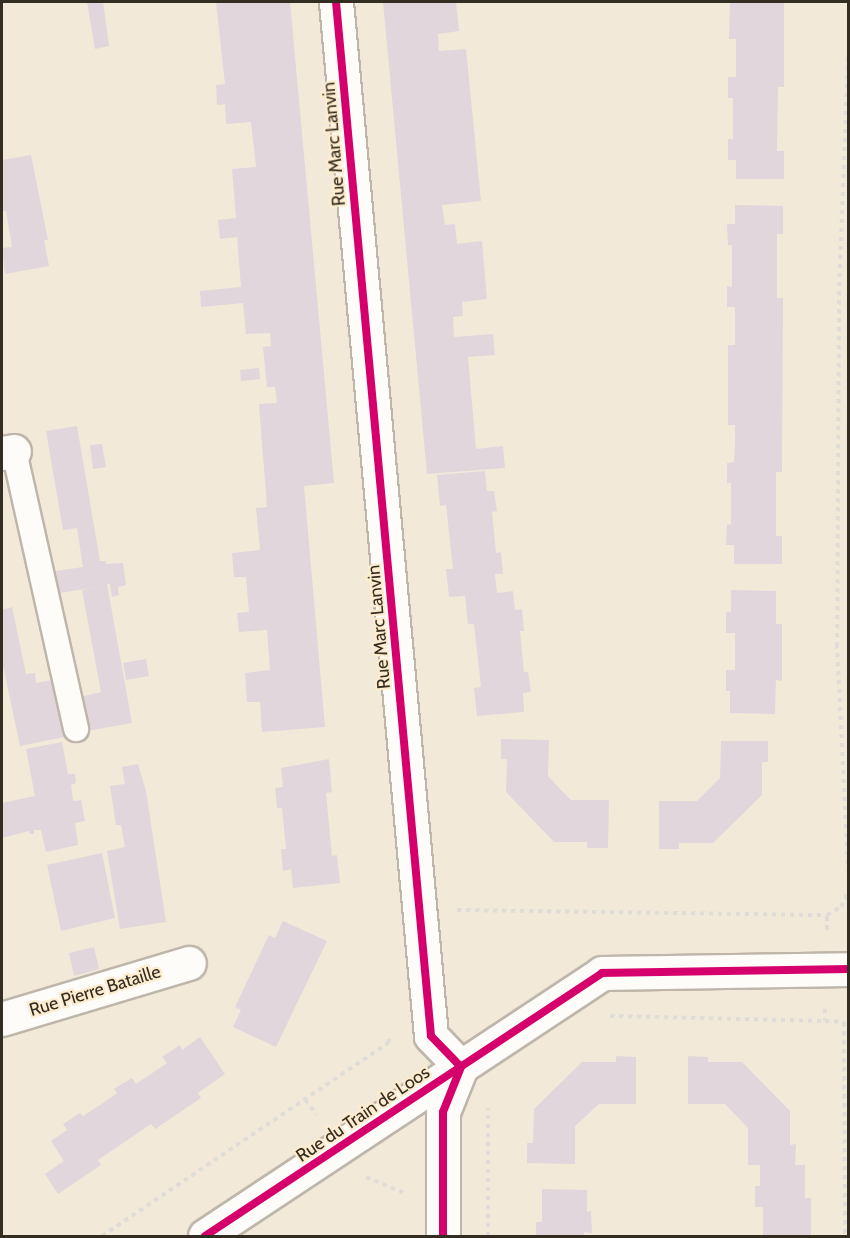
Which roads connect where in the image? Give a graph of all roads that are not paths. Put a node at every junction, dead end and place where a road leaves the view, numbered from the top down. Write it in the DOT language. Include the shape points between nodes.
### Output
graph roads {
  1 [pos="336,2"];
  2 [pos="8,452"];
  3 [pos="76,729"];
  4 [pos="189,963"];
  5 [pos="837,969"];
  6 [pos="2,1019"];
  7 [pos="461,1067"];
  8 [pos="205,1236"];
  9 [pos="443,1236"];
  1 -- 7 [label="street, Rue Marc Lanvin" via="432,1036"];
  2 -- 3 [label="lane"];
  4 -- 6 [label="street, Rue Pierre Bataille"];
  5 -- 7 [label="street, Rue du Train de Loos" via="602,973"];
  7 -- 8 [label="street, Rue du Train de Loos"];
  7 -- 9 [label="street" via="443,1112"];
}
